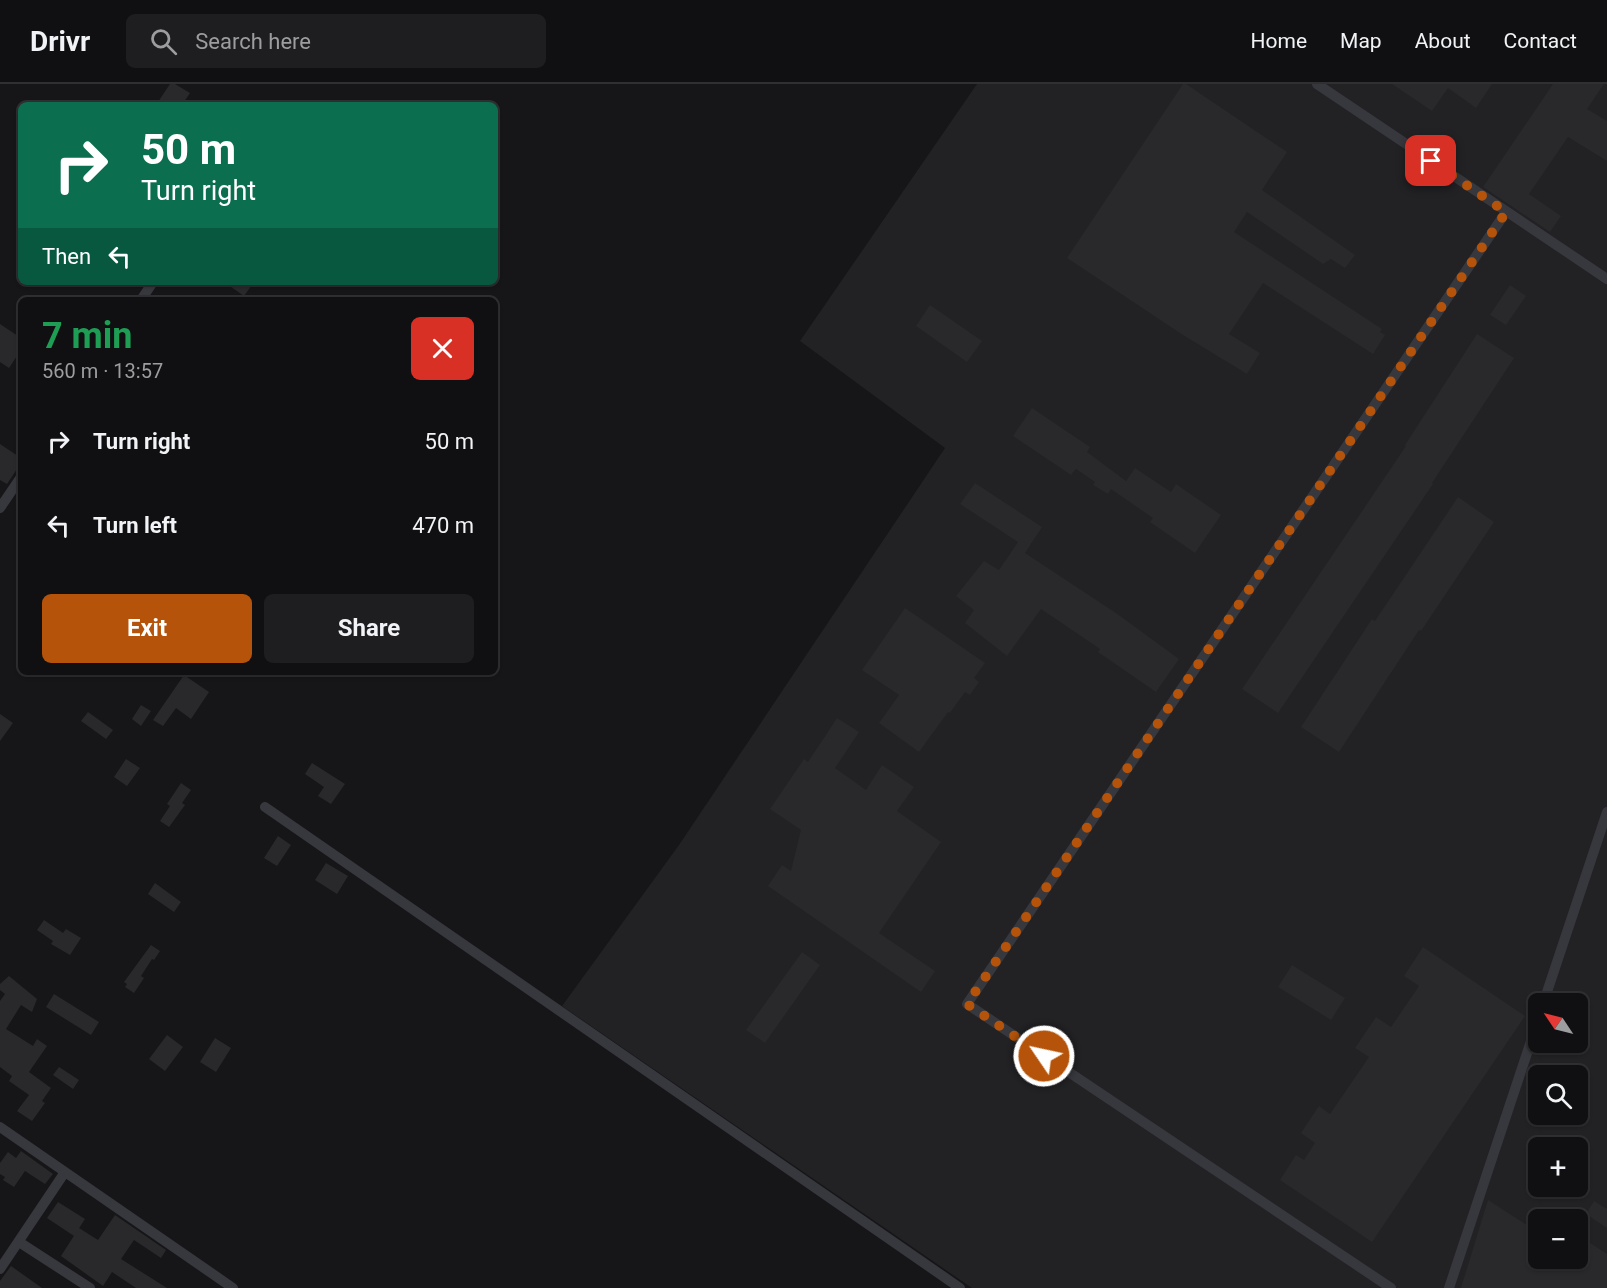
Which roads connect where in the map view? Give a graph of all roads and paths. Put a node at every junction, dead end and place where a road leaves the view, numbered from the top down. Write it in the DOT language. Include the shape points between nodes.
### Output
graph roads {
  1 [pos="1317,84"];
  2 [pos="1506,212"];
  3 [pos="1607,279"];
  4 [pos="18,481"];
  5 [pos="0,508"];
  6 [pos="265,807"];
  7 [pos="1607,812"];
  8 [pos="1548,993"];
  9 [pos="1528,1050"];
  10 [pos="0,1127"];
  11 [pos="65,1172"];
  12 [pos="19,1242"];
  13 [pos="0,1269"];
  14 [pos="90,1288"];
  15 [pos="233,1288"];
  16 [pos="960,1288"];
  17 [pos="1390,1288"];
  18 [pos="1449,1288"];
  1 -- 2 [label="street"];
  2 -- 3 [label="street"];
  2 -- 17 [label="street" via="967,1004"];
  4 -- 5 [label="street"];
  6 -- 16 [label="street"];
  7 -- 8 [label="street"];
  9 -- 18 [label="street"];
  10 -- 11 [label="street"];
  11 -- 12 [label="street"];
  11 -- 15 [label="street"];
  12 -- 13 [label="street"];
  12 -- 14 [label="street"];
}
